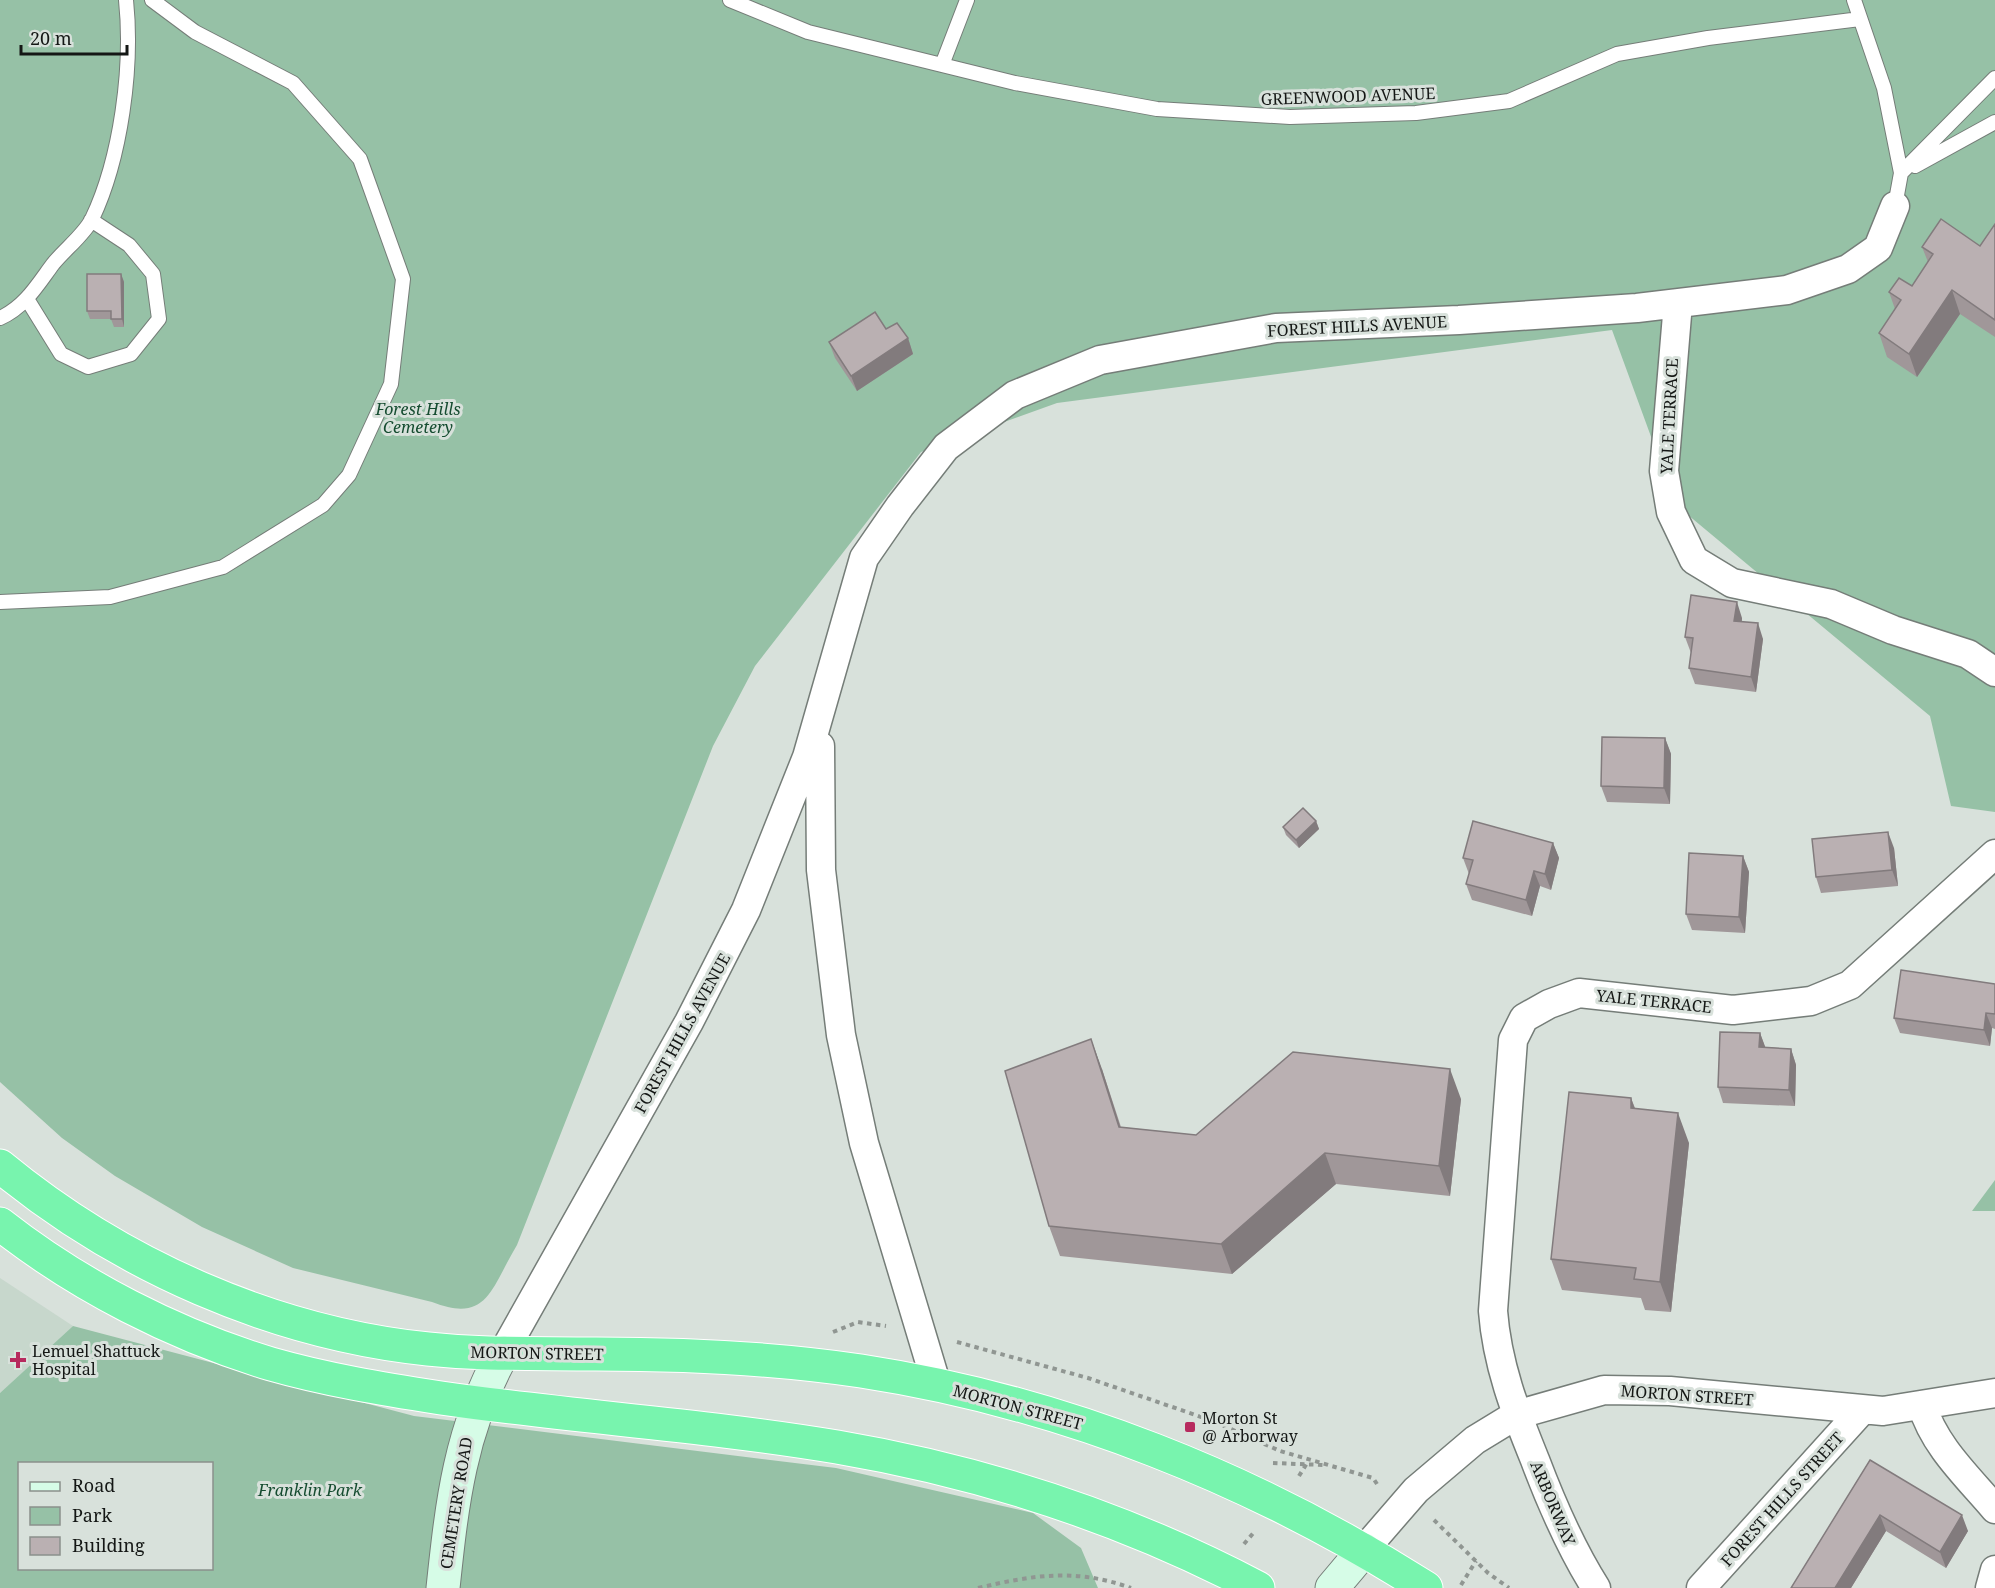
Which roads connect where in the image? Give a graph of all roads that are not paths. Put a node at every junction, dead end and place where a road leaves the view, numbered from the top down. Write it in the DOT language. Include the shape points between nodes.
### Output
graph roads {
  1 [pos="126,0"];
  2 [pos="152,0"];
  3 [pos="730,0"];
  4 [pos="967,0"];
  5 [pos="1854,0"];
  6 [pos="1860,19"];
  7 [pos="942,65"];
  8 [pos="1995,78"];
  9 [pos="1995,122"];
  10 [pos="1901,173"];
  11 [pos="1895,206"];
  12 [pos="91,220"];
  13 [pos="27,300"];
  14 [pos="1678,303"];
  15 [pos="0,318"];
  16 [pos="0,602"];
  17 [pos="1995,672"];
  18 [pos="825,696"];
  19 [pos="1995,854"];
  20 [pos="0,1166"];
  21 [pos="0,1224"];
  22 [pos="502,1353"];
  23 [pos="937,1386"];
  24 [pos="1995,1393"];
  25 [pos="478,1403"];
  26 [pos="1922,1405"];
  27 [pos="1862,1410"];
  28 [pos="1516,1415"];
  29 [pos="1995,1509"];
  30 [pos="1364,1550"];
  31 [pos="1995,1570"];
  32 [pos="443,1588"];
  33 [pos="1258,1588"];
  34 [pos="1332,1588"];
  35 [pos="1426,1588"];
  36 [pos="1596,1588"];
  37 [pos="1701,1588"];
  38 [pos="1990,1588"];
  1 -- 12 [label="lane" via="125,93 116,146"];
  2 -- 16 [label="lane" via="195,32 293,83 360,159 403,279 391,384 349,475 323,505 223,567 110,597"];
  3 -- 7 [label="lane, GREENWOOD AVENUE" via="808,32"];
  4 -- 7 [label="lane"];
  5 -- 6 [label="lane"];
  6 -- 7 [label="lane, GREENWOOD AVENUE" via="1617,54 1509,101 1416,113 1290,117 1157,109"];
  6 -- 10 [label="lane" via="1884,88"];
  8 -- 10 [label="lane"];
  9 -- 10 [label="lane"];
  10 -- 11 [label="lane, FOREST HILLS AVENUE"];
  11 -- 14 [label="street, FOREST HILLS AVENUE" via="1878,248 1848,269 1787,290"];
  12 -- 13 [label="lane"];
  12 -- 13 [label="lane" via="129,244 153,274 159,319 131,354 88,367 61,354"];
  13 -- 15 [label="lane"];
  14 -- 17 [label="street, YALE TERRACE" via="1664,471 1671,512 1694,560 1732,583 1831,604 1893,630 1968,654"];
  14 -- 18 [label="street, FOREST HILLS AVENUE" via="1459,320 1276,328 1100,360 1015,395 946,447 864,558"];
  18 -- 22 [label="street, FOREST HILLS AVENUE" via="792,802 719,966"];
  18 -- 23 [label="street, FOREST HILLS AVENUE" via="819,756 820,870 841,1035 864,1143"];
  19 -- 28 [label="street, YALE TERRACE" via="1850,985 1811,1000 1733,1010 1579,993 1524,1018 1513,1040 1493,1311 1496,1342"];
  20 -- 22 [label="highway, MORTON STREET" via="111,1241 192,1284 265,1313 402,1346"];
  21 -- 25 [label="highway" via="87,1282 149,1315 223,1347 332,1380"];
  22 -- 23 [label="highway, MORTON STREET" via="759,1360 861,1371"];
  22 -- 25 [label="street, CEMETERY ROAD"];
  23 -- 30 [label="highway, MORTON STREET" via="1030,1409 1142,1445 1295,1512"];
  24 -- 26 [label="street, MORTON STREET"];
  25 -- 32 [label="street, CEMETERY ROAD" via="461,1462"];
  25 -- 33 [label="highway" via="812,1443 921,1464 1070,1506 1174,1548"];
  26 -- 27 [label="street, MORTON STREET"];
  26 -- 29 [label="street" via="1940,1443"];
  27 -- 28 [label="street, MORTON STREET" via="1670,1391 1604,1390"];
  27 -- 37 [label="street, FOREST HILLS STREET"];
  28 -- 30 [label="street, MORTON STREET" via="1453,1456 1404,1503"];
  28 -- 36 [label="street, ARBORWAY" via="1570,1545"];
  30 -- 34 [label="street"];
  30 -- 35 [label="highway"];
  31 -- 38 [label="street"];
}
